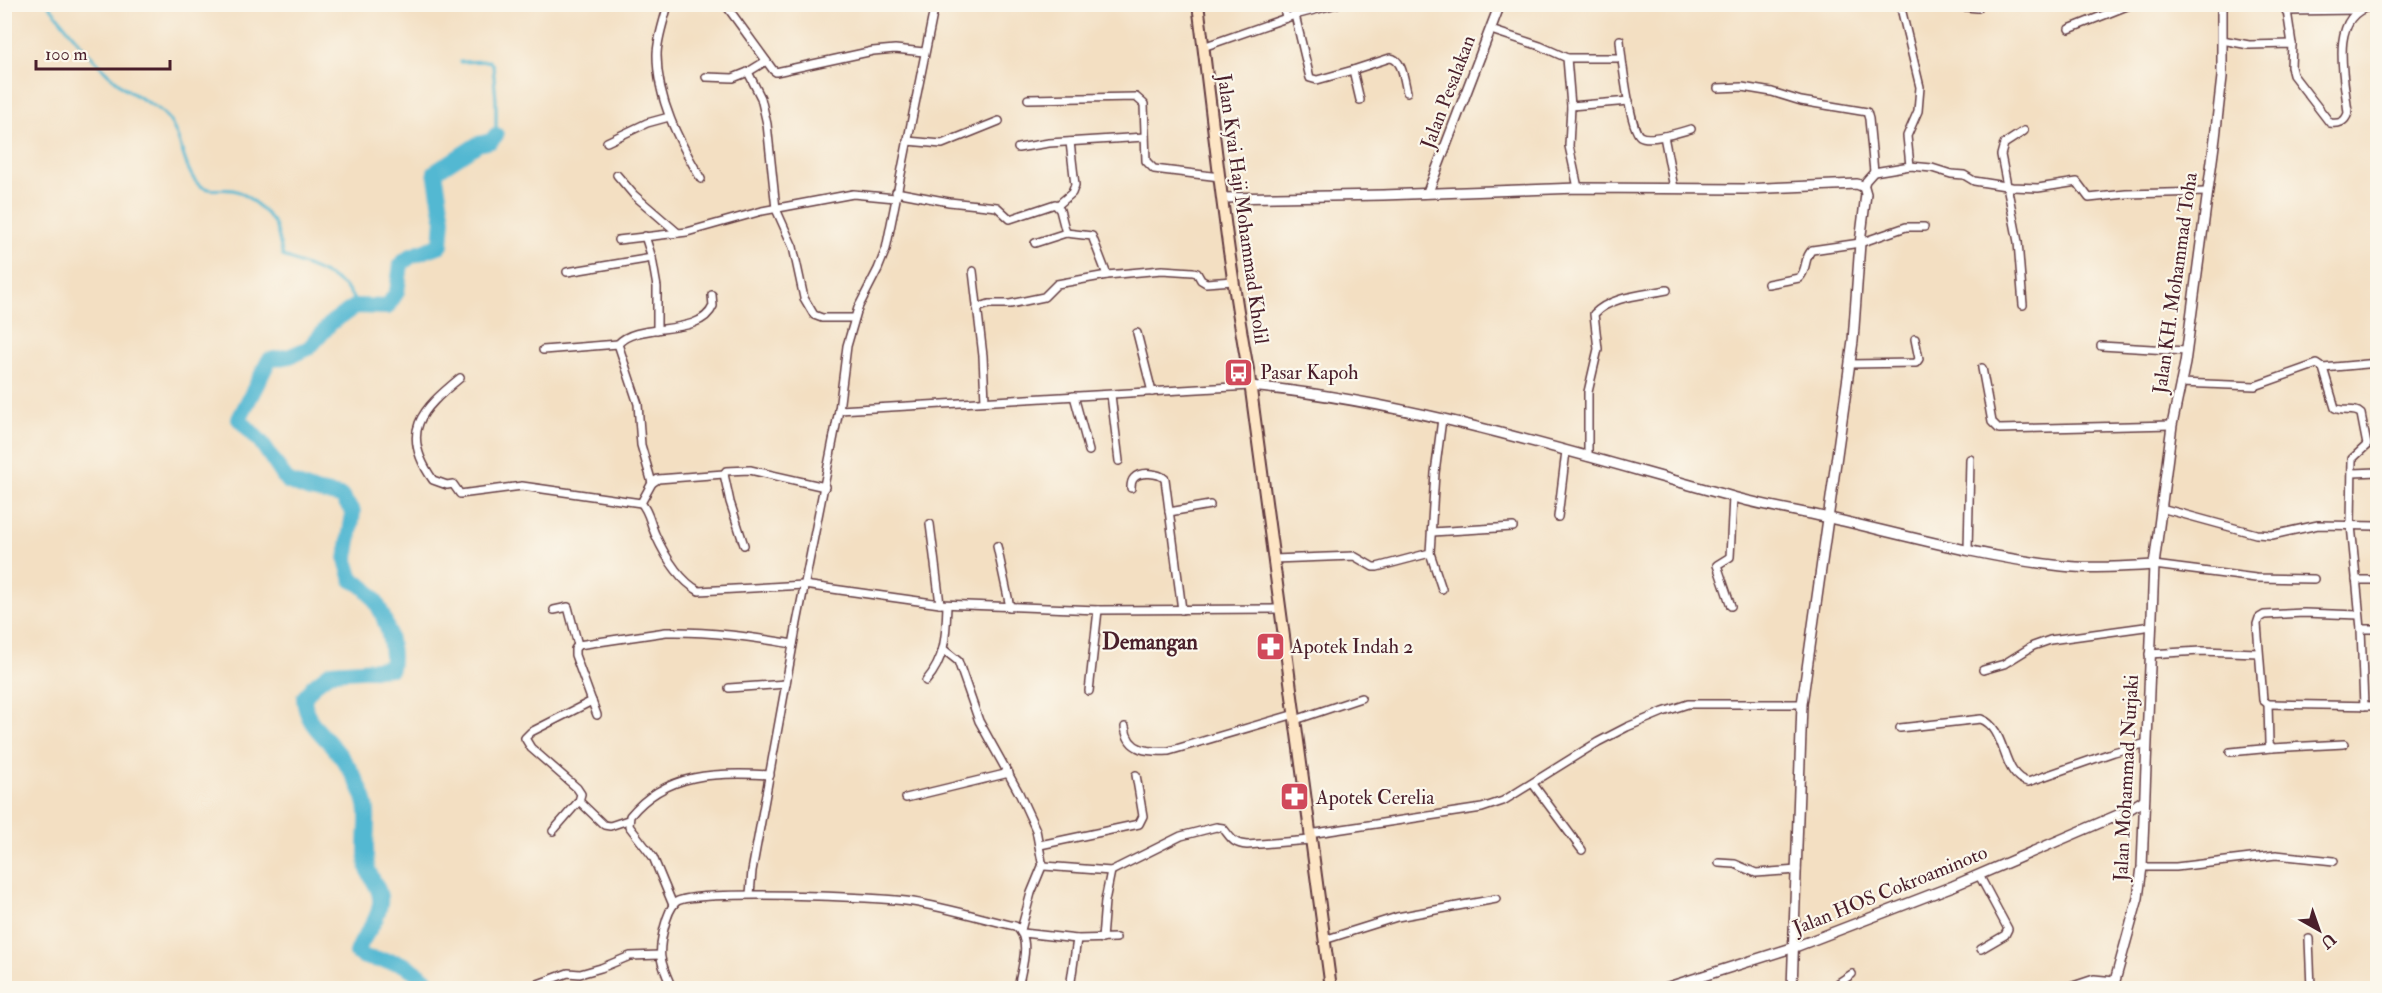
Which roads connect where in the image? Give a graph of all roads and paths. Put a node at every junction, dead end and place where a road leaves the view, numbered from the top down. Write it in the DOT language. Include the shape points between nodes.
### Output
graph roads {
  1 [pos="668,4"];
  2 [pos="725,4"];
  3 [pos="935,4"];
  4 [pos="1198,4"];
  5 [pos="1283,4"];
  6 [pos="1337,4"];
  7 [pos="1500,4"];
  8 [pos="1907,4"];
  9 [pos="1932,4"];
  10 [pos="2132,4"];
  11 [pos="2222,4"];
  12 [pos="1901,5"];
  13 [pos="2369,7"];
  14 [pos="1978,8"];
  15 [pos="2286,8"];
  16 [pos="2358,10"];
  17 [pos="1295,15"];
  18 [pos="1286,18"];
  19 [pos="2069,29"];
  20 [pos="1491,30"];
  21 [pos="1620,39"];
  22 [pos="2222,40"];
  23 [pos="2292,44"];
  24 [pos="1203,47"];
  25 [pos="924,52"];
  26 [pos="1567,58"];
  27 [pos="1621,58"];
  28 [pos="766,61"];
  29 [pos="1353,70"];
  30 [pos="748,72"];
  31 [pos="705,77"];
  32 [pos="1718,88"];
  33 [pos="1407,92"];
  34 [pos="1028,99"];
  35 [pos="1360,100"];
  36 [pos="1629,101"];
  37 [pos="1571,106"];
  38 [pos="669,117"];
  39 [pos="999,121"];
  40 [pos="1691,129"];
  41 [pos="2025,131"];
  42 [pos="1664,136"];
  43 [pos="1145,137"];
  44 [pos="907,141"];
  45 [pos="607,142"];
  46 [pos="1070,142"];
  47 [pos="1018,148"];
  48 [pos="1910,166"];
  49 [pos="1875,172"];
  50 [pos="617,175"];
  51 [pos="1220,177"];
  52 [pos="700,179"];
  53 [pos="2008,186"];
  54 [pos="1864,187"];
  55 [pos="1578,188"];
  56 [pos="1674,188"];
  57 [pos="1428,192"];
  58 [pos="2206,192"];
  59 [pos="896,195"];
  60 [pos="1222,198"];
  61 [pos="1058,205"];
  62 [pos="776,209"];
  63 [pos="1924,227"];
  64 [pos="678,233"];
  65 [pos="1066,233"];
  66 [pos="645,236"];
  67 [pos="618,240"];
  68 [pos="1035,243"];
  69 [pos="1860,243"];
  70 [pos="652,258"];
  71 [pos="567,272"];
  72 [pos="973,272"];
  73 [pos="1107,275"];
  74 [pos="1233,281"];
  75 [pos="1768,284"];
  76 [pos="1667,290"];
  77 [pos="712,295"];
  78 [pos="2023,305"];
  79 [pos="977,308"];
  80 [pos="854,318"];
  81 [pos="657,330"];
  82 [pos="1137,333"];
  83 [pos="1914,339"];
  84 [pos="618,344"];
  85 [pos="2101,346"];
  86 [pos="543,350"];
  87 [pos="2186,351"];
  88 [pos="2378,363"];
  89 [pos="1850,364"];
  90 [pos="1982,368"];
  91 [pos="2324,368"];
  92 [pos="460,378"];
  93 [pos="2180,383"];
  94 [pos="1250,386"];
  95 [pos="1152,392"];
  96 [pos="1111,395"];
  97 [pos="1074,396"];
  98 [pos="986,401"];
  99 [pos="839,410"];
  100 [pos="1442,419"];
  101 [pos="2172,425"];
  102 [pos="1089,451"];
  103 [pos="1566,451"];
  104 [pos="1588,457"];
  105 [pos="1970,459"];
  106 [pos="1119,461"];
  107 [pos="2353,471"];
  108 [pos="2378,472"];
  109 [pos="724,474"];
  110 [pos="652,483"];
  111 [pos="825,487"];
  112 [pos="1131,488"];
  113 [pos="1732,497"];
  114 [pos="641,502"];
  115 [pos="1210,505"];
  116 [pos="2161,508"];
  117 [pos="1169,512"];
  118 [pos="1558,517"];
  119 [pos="1830,518"];
  120 [pos="930,524"];
  121 [pos="2351,525"];
  122 [pos="2378,526"];
  123 [pos="1513,527"];
  124 [pos="1432,532"];
  125 [pos="744,545"];
  126 [pos="997,546"];
  127 [pos="1968,550"];
  128 [pos="1430,553"];
  129 [pos="1273,559"];
  130 [pos="2154,565"];
  131 [pos="2314,579"];
  132 [pos="2356,580"];
  133 [pos="2378,580"];
  134 [pos="804,585"];
  135 [pos="1442,589"];
  136 [pos="943,604"];
  137 [pos="1731,606"];
  138 [pos="1010,607"];
  139 [pos="1280,609"];
  140 [pos="554,610"];
  141 [pos="1098,610"];
  142 [pos="1182,610"];
  143 [pos="2359,615"];
  144 [pos="2152,626"];
  145 [pos="2361,629"];
  146 [pos="2378,629"];
  147 [pos="793,644"];
  148 [pos="578,645"];
  149 [pos="943,649"];
  150 [pos="2258,653"];
  151 [pos="2149,654"];
  152 [pos="1983,670"];
  153 [pos="926,681"];
  154 [pos="786,684"];
  155 [pos="729,688"];
  156 [pos="1089,691"];
  157 [pos="1362,698"];
  158 [pos="592,701"];
  159 [pos="1802,704"];
  160 [pos="2268,704"];
  161 [pos="2364,706"];
  162 [pos="2378,706"];
  163 [pos="597,715"];
  164 [pos="1295,717"];
  165 [pos="1125,728"];
  166 [pos="1900,728"];
  167 [pos="2147,743"];
  168 [pos="2344,744"];
  169 [pos="2272,748"];
  170 [pos="2230,753"];
  171 [pos="1009,773"];
  172 [pos="770,775"];
  173 [pos="1136,775"];
  174 [pos="1533,784"];
  175 [pos="906,798"];
  176 [pos="2144,800"];
  177 [pos="579,801"];
  178 [pos="2125,812"];
  179 [pos="2143,819"];
  180 [pos="628,820"];
  181 [pos="553,831"];
  182 [pos="1310,837"];
  183 [pos="1040,845"];
  184 [pos="1582,850"];
  185 [pos="2334,861"];
  186 [pos="1719,863"];
  187 [pos="1043,864"];
  188 [pos="2142,867"];
  189 [pos="1797,870"];
  190 [pos="1111,871"];
  191 [pos="1980,875"];
  192 [pos="750,894"];
  193 [pos="1496,899"];
  194 [pos="673,905"];
  195 [pos="1022,932"];
  196 [pos="1116,938"];
  197 [pos="1077,939"];
  198 [pos="1102,939"];
  199 [pos="2309,939"];
  200 [pos="1324,940"];
  201 [pos="1795,947"];
  202 [pos="1981,949"];
  203 [pos="660,955"];
  204 [pos="1852,974"];
  205 [pos="2114,985"];
  206 [pos="527,988"];
  207 [pos="672,988"];
  208 [pos="1018,988"];
  209 [pos="1070,988"];
  210 [pos="1331,988"];
  211 [pos="1665,988"];
  212 [pos="1792,988"];
  213 [pos="1831,988"];
  214 [pos="2067,988"];
  215 [pos="2312,988"];
  1 -- 38 [label="street" via="657,53"];
  2 -- 28 [label="street"];
  3 -- 25 [label="street"];
  4 -- 24 [label="main road, Jalan Kyai Haji Mohammad Kholil"];
  5 -- 18 [label="street"];
  6 -- 17 [label="street"];
  7 -- 20 [label="street, Jalan Pesalakan"];
  8 -- 12 [label="street"];
  9 -- 14 [label="street"];
  10 -- 19 [label="street"];
  11 -- 22 [label="street, Jalan KH. Mohammad Toha"];
  12 -- 48 [label="street" via="1920,87 1918,111 1907,136"];
  13 -- 16 [label="street"];
  15 -- 16 [label="street"];
  15 -- 23 [label="street"];
  16 -- 23 [label="street" via="2343,36 2348,112 2340,123 2330,123 2293,75"];
  17 -- 18 [label="street"];
  17 -- 29 [label="street" via="1310,78 1317,80"];
  18 -- 24 [label="street"];
  20 -- 26 [label="street"];
  20 -- 57 [label="street, Jalan Pesalakan"];
  21 -- 27 [label="street"];
  22 -- 23 [label="street" via="2257,46"];
  22 -- 58 [label="street, Jalan KH. Mohammad Toha" via="2222,77"];
  24 -- 51 [label="main road, Jalan Kyai Haji Mohammad Kholil"];
  25 -- 28 [label="street" via="873,51 777,72"];
  25 -- 44 [label="street"];
  26 -- 27 [label="street"];
  26 -- 37 [label="street"];
  27 -- 36 [label="street"];
  28 -- 30 [label="street"];
  29 -- 33 [label="street" via="1395,58"];
  29 -- 35 [label="street"];
  30 -- 31 [label="street" via="733,78"];
  30 -- 62 [label="street" via="767,124"];
  32 -- 49 [label="street" via="1742,87 1867,112"];
  34 -- 43 [label="street" via="1136,97 1144,104"];
  36 -- 37 [label="street"];
  36 -- 42 [label="street" via="1636,132 1640,136"];
  37 -- 55 [label="street" via="1569,146"];
  38 -- 45 [label="street"];
  38 -- 52 [label="street"];
  39 -- 44 [label="street" via="942,144"];
  40 -- 42 [label="street"];
  41 -- 53 [label="street" via="2002,148"];
  42 -- 56 [label="street"];
  43 -- 46 [label="street"];
  43 -- 51 [label="street" via="1146,161 1154,169"];
  44 -- 59 [label="street"];
  46 -- 47 [label="street"];
  46 -- 61 [label="street" via="1075,185"];
  48 -- 49 [label="street"];
  48 -- 53 [label="street"];
  49 -- 54 [label="street"];
  50 -- 64 [label="street"];
  51 -- 60 [label="main road, Jalan Kyai Haji Mohammad Kholil"];
  53 -- 58 [label="street" via="2038,188 2077,182 2086,196 2093,198"];
  53 -- 78 [label="street"];
  54 -- 56 [label="street" via="1857,184"];
  54 -- 69 [label="street"];
  55 -- 56 [label="street"];
  55 -- 57 [label="street"];
  57 -- 60 [label="street"];
  58 -- 87 [label="street, Jalan KH. Mohammad Toha"];
  59 -- 61 [label="street" via="997,207 1010,219"];
  59 -- 62 [label="street" via="853,194"];
  59 -- 80 [label="street" via="882,260"];
  60 -- 74 [label="main road, Jalan Kyai Haji Mohammad Kholil"];
  61 -- 65 [label="street"];
  62 -- 64 [label="street"];
  62 -- 80 [label="street" via="793,247 808,307 822,318"];
  63 -- 69 [label="street" via="1906,228"];
  64 -- 66 [label="street"];
  65 -- 68 [label="street"];
  65 -- 73 [label="street" via="1092,236"];
  66 -- 67 [label="street"];
  66 -- 70 [label="street"];
  69 -- 75 [label="street" via="1812,250 1799,278"];
  69 -- 89 [label="street"];
  70 -- 71 [label="street"];
  70 -- 81 [label="street"];
  72 -- 79 [label="street"];
  73 -- 74 [label="street" via="1162,270 1197,273 1206,283"];
  73 -- 79 [label="street" via="1057,284 1044,297"];
  74 -- 94 [label="main road, Jalan Kyai Haji Mohammad Kholil"];
  76 -- 104 [label="street" via="1612,302 1594,314 1598,350 1588,392"];
  77 -- 81 [label="street" via="713,306 703,318"];
  79 -- 98 [label="street"];
  80 -- 99 [label="street"];
  81 -- 84 [label="street" via="624,338"];
  82 -- 95 [label="street"];
  83 -- 89 [label="street" via="1919,359 1916,363"];
  84 -- 86 [label="street"];
  84 -- 110 [label="street" via="638,404 641,445"];
  85 -- 87 [label="street"];
  87 -- 93 [label="street, Jalan KH. Mohammad Toha"];
  88 -- 91 [label="street"];
  89 -- 119 [label="street"];
  90 -- 101 [label="street" via="1992,422 1999,429"];
  91 -- 93 [label="street" via="2317,364 2255,386"];
  91 -- 107 [label="street" via="2335,408 2361,414 2367,445 2352,459"];
  92 -- 114 [label="street" via="428,409 415,434 419,453 433,480 453,484 460,494 522,486"];
  93 -- 101 [label="street, Jalan KH. Mohammad Toha"];
  94 -- 95 [label="street"];
  94 -- 100 [label="street" via="1294,390"];
  94 -- 129 [label="main road, Jalan Kyai Haji Mohammad Kholil"];
  95 -- 96 [label="street"];
  96 -- 97 [label="street"];
  96 -- 106 [label="street"];
  97 -- 98 [label="street"];
  97 -- 102 [label="street"];
  98 -- 99 [label="street"];
  99 -- 111 [label="street"];
  100 -- 103 [label="street"];
  100 -- 124 [label="street" via="1434,474"];
  101 -- 116 [label="street, Jalan KH. Mohammad Toha"];
  103 -- 104 [label="street"];
  103 -- 118 [label="street"];
  104 -- 113 [label="street"];
  105 -- 127 [label="street"];
  107 -- 108 [label="street"];
  107 -- 121 [label="street"];
  109 -- 110 [label="street" via="658,479"];
  109 -- 111 [label="street" via="730,469 750,470"];
  109 -- 125 [label="street"];
  110 -- 114 [label="street"];
  111 -- 134 [label="street"];
  112 -- 117 [label="street" via="1136,476 1163,476"];
  113 -- 119 [label="street"];
  113 -- 137 [label="street" via="1730,557 1717,565"];
  114 -- 134 [label="street" via="663,550 682,577 699,591"];
  115 -- 117 [label="street"];
  116 -- 121 [label="street" via="2256,534 2271,535 2318,525"];
  116 -- 130 [label="street, Jalan KH. Mohammad Toha"];
  117 -- 142 [label="street"];
  119 -- 127 [label="street"];
  119 -- 159 [label="street"];
  120 -- 136 [label="street"];
  121 -- 122 [label="street"];
  121 -- 132 [label="street"];
  123 -- 124 [label="street"];
  124 -- 128 [label="street"];
  126 -- 138 [label="street"];
  127 -- 130 [label="street" via="2063,566"];
  128 -- 129 [label="street" via="1377,567 1354,556"];
  128 -- 135 [label="street"];
  129 -- 139 [label="main road, Jalan Kyai Haji Mohammad Kholil"];
  130 -- 131 [label="street" via="2256,578"];
  130 -- 144 [label="street, Jalan Mohammad Nurjaki"];
  132 -- 133 [label="street"];
  132 -- 143 [label="street"];
  134 -- 136 [label="street"];
  134 -- 147 [label="street"];
  136 -- 138 [label="street"];
  136 -- 149 [label="street"];
  138 -- 141 [label="street"];
  139 -- 142 [label="street"];
  139 -- 164 [label="main road, Jalan Kyai Haji Mohammad Kholil"];
  140 -- 148 [label="street" via="568,607"];
  141 -- 142 [label="street"];
  141 -- 156 [label="street"];
  143 -- 145 [label="street"];
  143 -- 150 [label="street" via="2264,615 2257,624"];
  144 -- 151 [label="street, Jalan Mohammad Nurjaki"];
  144 -- 152 [label="street" via="2050,640 2004,664"];
  145 -- 146 [label="street"];
  145 -- 161 [label="street"];
  147 -- 148 [label="street" via="738,635 666,632"];
  147 -- 154 [label="street"];
  148 -- 158 [label="street" via="575,655"];
  149 -- 153 [label="street"];
  149 -- 171 [label="street" via="958,661 979,721"];
  150 -- 151 [label="street"];
  150 -- 160 [label="street" via="2263,700"];
  151 -- 167 [label="street, Jalan Mohammad Nurjaki"];
  154 -- 155 [label="street"];
  154 -- 172 [label="street"];
  157 -- 164 [label="street"];
  158 -- 163 [label="street"];
  158 -- 177 [label="street" via="525,738 538,755 577,788 581,794"];
  159 -- 174 [label="street" via="1688,704 1627,727"];
  159 -- 189 [label="street"];
  160 -- 161 [label="street"];
  160 -- 169 [label="street"];
  161 -- 162 [label="street"];
  164 -- 165 [label="street" via="1169,751 1137,749 1126,736"];
  164 -- 182 [label="main road, Jalan Kyai Haji Mohammad Kholil"];
  166 -- 167 [label="street" via="1981,719 1989,722 2016,776 2028,782"];
  167 -- 176 [label="street, Jalan Mohammad Nurjaki"];
  168 -- 169 [label="street"];
  169 -- 170 [label="street"];
  171 -- 175 [label="street"];
  171 -- 183 [label="street"];
  172 -- 180 [label="street" via="725,772 684,781 657,791"];
  172 -- 192 [label="street"];
  173 -- 183 [label="street" via="1143,816 1139,824"];
  174 -- 182 [label="street" via="1482,808"];
  174 -- 184 [label="street"];
  176 -- 178 [label="street, Jalan HOS Cokroaminoto"];
  176 -- 179 [label="street, Jalan Mohammad Nurjaki"];
  177 -- 180 [label="street" via="604,825"];
  177 -- 181 [label="street"];
  178 -- 179 [label="street"];
  178 -- 191 [label="street, Jalan HOS Cokroaminoto"];
  179 -- 188 [label="street, Jalan Mohammad Nurjaki"];
  180 -- 194 [label="street" via="628,826 653,857"];
  182 -- 190 [label="street" via="1247,845 1232,842 1223,828 1216,827 1181,837"];
  182 -- 200 [label="main road, Jalan Kyai Haji Mohammad Kholil"];
  183 -- 187 [label="street"];
  185 -- 188 [label="street" via="2276,855 2176,867"];
  186 -- 189 [label="street" via="1735,864 1756,873"];
  187 -- 190 [label="street"];
  187 -- 195 [label="street"];
  188 -- 205 [label="street, Jalan Mohammad Nurjaki" via="2138,898"];
  189 -- 201 [label="street"];
  190 -- 198 [label="street"];
  191 -- 201 [label="street, Jalan HOS Cokroaminoto"];
  191 -- 202 [label="street" via="2008,929 2005,935"];
  192 -- 194 [label="street" via="684,898"];
  192 -- 195 [label="street" via="910,902 1015,926"];
  193 -- 200 [label="street" via="1397,917"];
  194 -- 203 [label="street"];
  195 -- 197 [label="street"];
  195 -- 208 [label="street" via="1025,940"];
  196 -- 198 [label="street"];
  197 -- 198 [label="street"];
  197 -- 209 [label="street"];
  199 -- 215 [label="street"];
  200 -- 210 [label="main road, Jalan Kyai Haji Mohammad Kholil"];
  201 -- 211 [label="street, Jalan HOS Cokroaminoto"];
  201 -- 212 [label="street"];
  203 -- 206 [label="street" via="630,956"];
  203 -- 207 [label="street"];
  204 -- 213 [label="street"];
  205 -- 214 [label="street" via="2094,979"];
}
